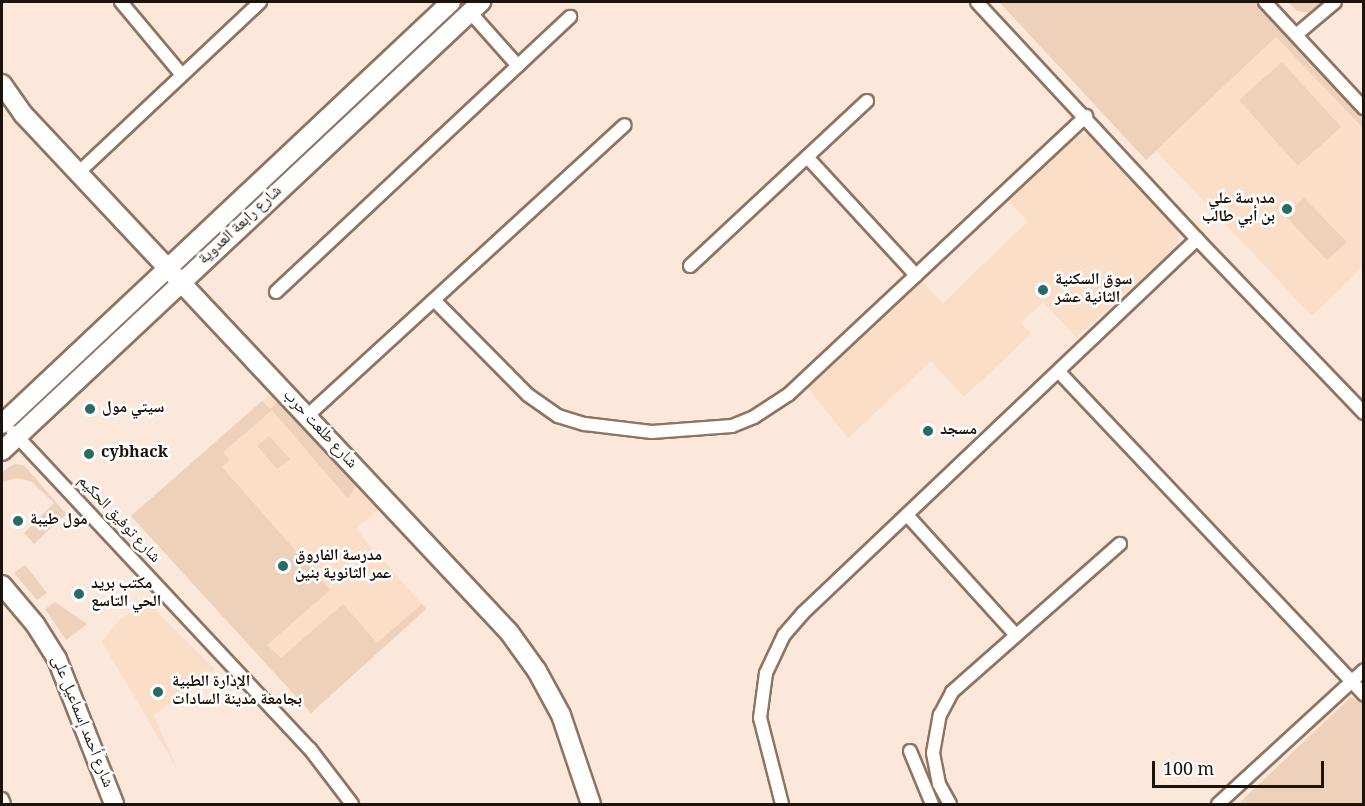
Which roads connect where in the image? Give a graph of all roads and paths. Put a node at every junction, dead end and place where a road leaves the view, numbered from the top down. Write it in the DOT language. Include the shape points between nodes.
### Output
graph roads {
  1 [pos="260,2"];
  2 [pos="451,2"];
  3 [pos="976,2"];
  4 [pos="1265,2"];
  5 [pos="1335,2"];
  6 [pos="125,5"];
  7 [pos="475,7"];
  8 [pos="570,17"];
  9 [pos="1296,35"];
  10 [pos="518,66"];
  11 [pos="182,75"];
  12 [pos="2,84"];
  13 [pos="867,101"];
  14 [pos="1364,108"];
  15 [pos="1086,116"];
  16 [pos="625,125"];
  17 [pos="807,157"];
  18 [pos="78,173"];
  19 [pos="1197,239"];
  20 [pos="690,266"];
  21 [pos="167,268"];
  22 [pos="916,275"];
  23 [pos="181,283"];
  24 [pos="276,292"];
  25 [pos="434,300"];
  26 [pos="1059,372"];
  27 [pos="1364,413"];
  28 [pos="306,417"];
  29 [pos="2,422"];
  30 [pos="17,437"];
  31 [pos="2,451"];
  32 [pos="907,514"];
  33 [pos="1120,544"];
  34 [pos="2,585"];
  35 [pos="1016,634"];
  36 [pos="1364,670"];
  37 [pos="1351,681"];
  38 [pos="1364,695"];
  39 [pos="910,751"];
  40 [pos="2,799"];
  41 [pos="4,804"];
  42 [pos="114,804"];
  43 [pos="352,804"];
  44 [pos="591,804"];
  45 [pos="782,804"];
  46 [pos="932,804"];
  47 [pos="950,804"];
  48 [pos="1218,804"];
  1 -- 11 [label="street"];
  2 -- 21 [label="street, شارع رابعة العدوية"];
  3 -- 15 [label="street"];
  4 -- 9 [label="street"];
  5 -- 9 [label="street"];
  6 -- 11 [label="street"];
  7 -- 10 [label="street"];
  7 -- 23 [label="street, شارع رابعة العدوية"];
  8 -- 10 [label="street"];
  9 -- 14 [label="street"];
  10 -- 24 [label="street"];
  11 -- 18 [label="street"];
  12 -- 18 [label="street, شارع طلعت حرب" via="23,114"];
  13 -- 17 [label="street"];
  15 -- 19 [label="street"];
  15 -- 22 [label="street"];
  16 -- 25 [label="street"];
  17 -- 20 [label="street"];
  17 -- 22 [label="street"];
  18 -- 21 [label="street, شارع طلعت حرب"];
  19 -- 26 [label="street"];
  19 -- 27 [label="street"];
  21 -- 23 [label="street, شارع طلعت حرب"];
  21 -- 29 [label="street, شارع رابعة العدوية"];
  22 -- 25 [label="street" via="771,407 732,426 689,432 617,429 558,416 528,395"];
  23 -- 28 [label="street, شارع طلعت حرب"];
  23 -- 30 [label="street, شارع رابعة العدوية"];
  25 -- 28 [label="street"];
  26 -- 32 [label="street"];
  26 -- 37 [label="street"];
  28 -- 44 [label="street, شارع طلعت حرب" via="524,651 561,715"];
  29 -- 30 [label="street, شارع توفيق الحكيم"];
  30 -- 31 [label="street, شارع رابعة العدوية"];
  30 -- 43 [label="street, شارع توفيق الحكيم" via="310,749"];
  32 -- 35 [label="street"];
  32 -- 45 [label="street" via="802,614 771,660 760,718"];
  33 -- 35 [label="street"];
  34 -- 42 [label="street, شارع أحمد إسماعيل على" via="35,624 57,659"];
  35 -- 47 [label="street" via="960,682 940,715 934,740 935,766"];
  36 -- 37 [label="street"];
  37 -- 38 [label="street"];
  37 -- 48 [label="street"];
  39 -- 46 [label="street"];
  40 -- 41 [label="street"];
}
